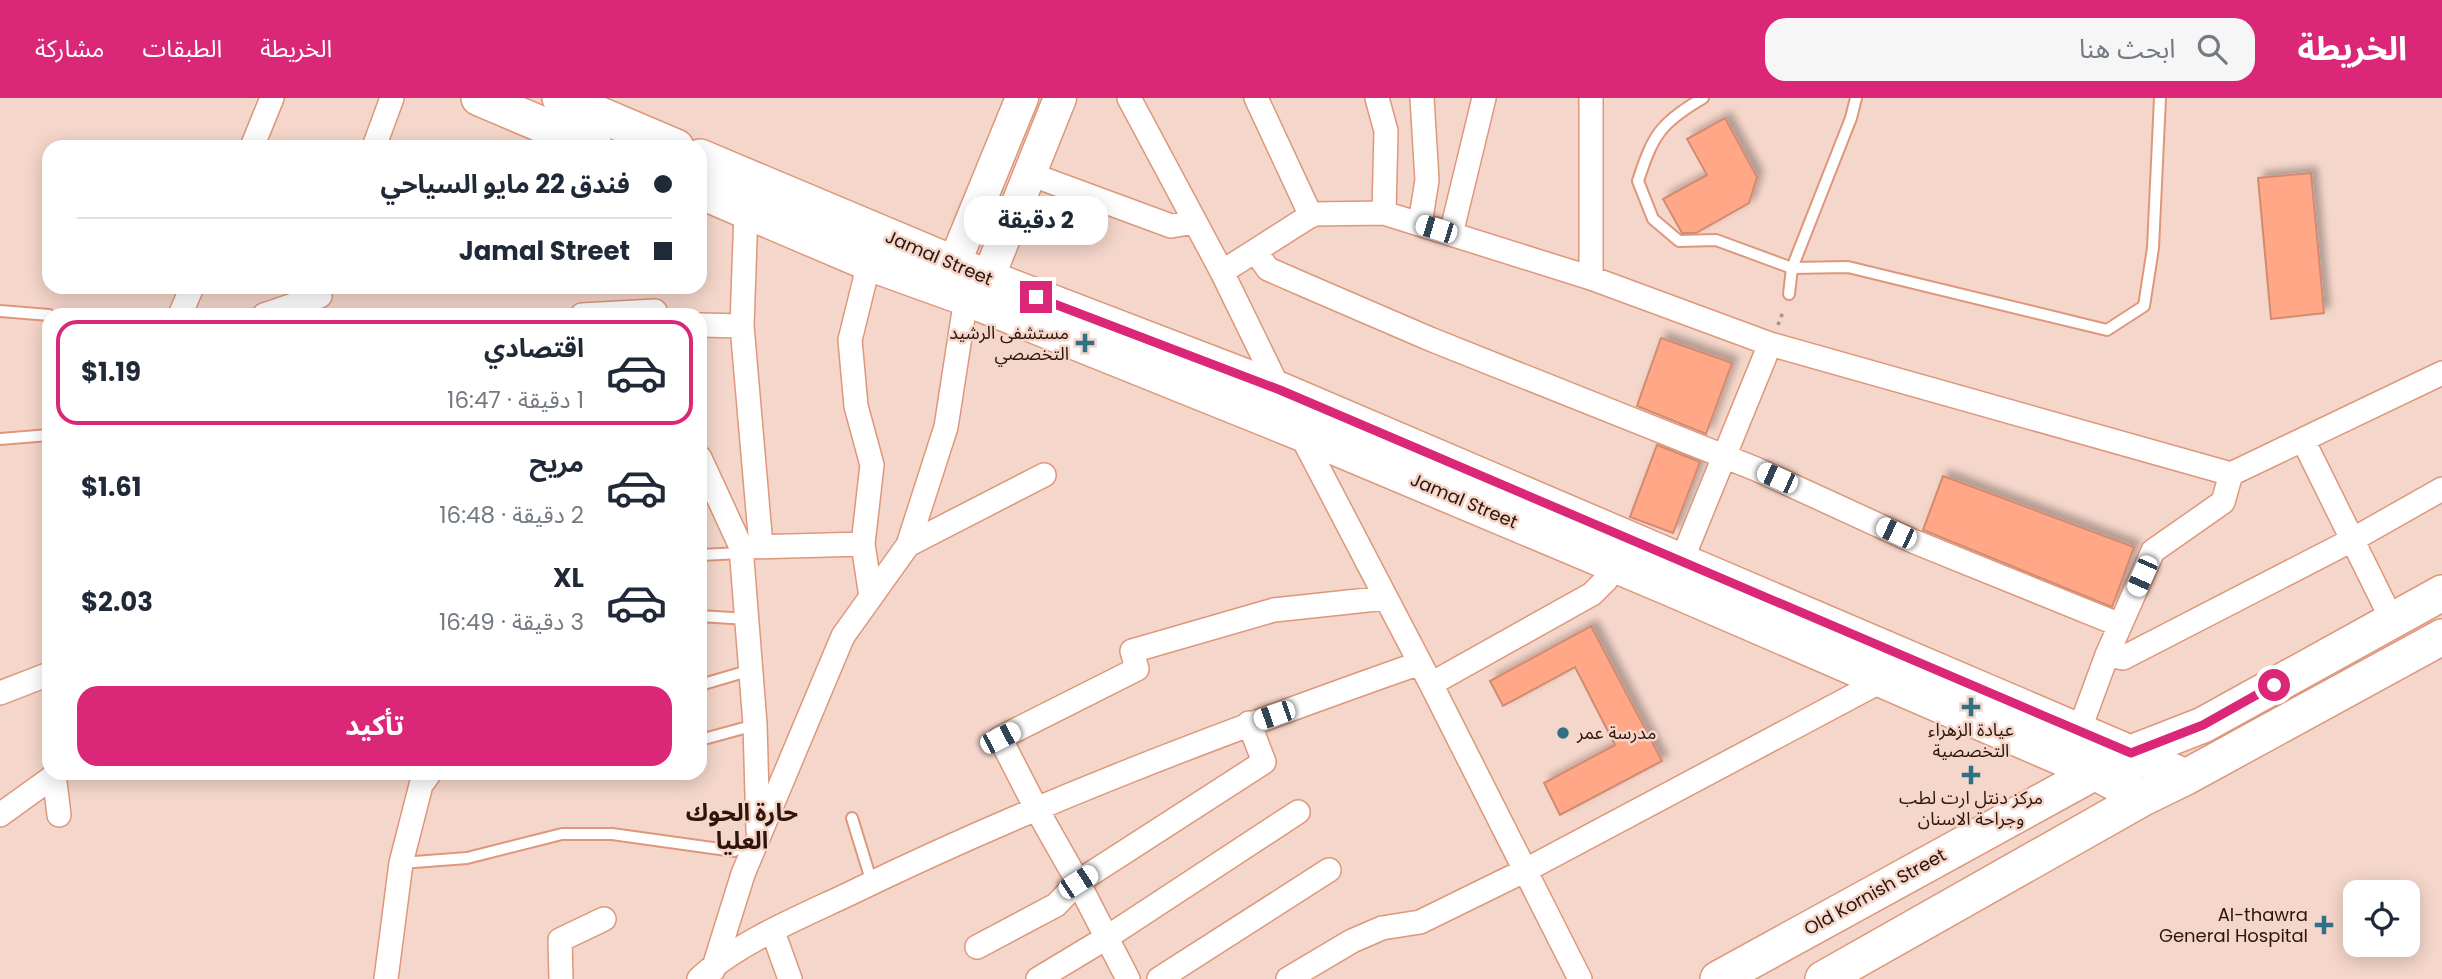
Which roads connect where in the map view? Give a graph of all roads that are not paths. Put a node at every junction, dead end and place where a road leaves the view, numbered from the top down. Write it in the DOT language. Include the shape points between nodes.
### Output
graph roads {
  1 [pos="272,98"];
  2 [pos="392,98"];
  3 [pos="479,98"];
  4 [pos="560,98"];
  5 [pos="1022,98"];
  6 [pos="1060,98"];
  7 [pos="1129,98"];
  8 [pos="1255,98"];
  9 [pos="1377,98"];
  10 [pos="1422,98"];
  11 [pos="1483,98"];
  12 [pos="1591,98"];
  13 [pos="1703,98"];
  14 [pos="1856,98"];
  15 [pos="2160,98"];
  16 [pos="255,140"];
  17 [pos="377,140"];
  18 [pos="578,140"];
  19 [pos="659,140"];
  20 [pos="707,160"];
  21 [pos="1030,174"];
  22 [pos="707,194"];
  23 [pos="746,211"];
  24 [pos="1384,213"];
  25 [pos="1311,216"];
  26 [pos="1195,222"];
  27 [pos="1420,224"];
  28 [pos="1451,234"];
  29 [pos="1255,251"];
  30 [pos="869,263"];
  31 [pos="954,264"];
  32 [pos="1792,268"];
  33 [pos="1222,272"];
  34 [pos="1591,278"];
  35 [pos="977,288"];
  36 [pos="1789,294"];
  37 [pos="321,299"];
  38 [pos="289,308"];
  39 [pos="0,310"];
  40 [pos="42,314"];
  41 [pos="707,325"];
  42 [pos="742,326"];
  43 [pos="1770,344"];
  44 [pos="2442,373"];
  45 [pos="1280,390"];
  46 [pos="1299,432"];
  47 [pos="42,436"];
  48 [pos="0,439"];
  49 [pos="2303,440"];
  50 [pos="1724,456"];
  51 [pos="707,471"];
  52 [pos="2231,474"];
  53 [pos="1044,475"];
  54 [pos="2442,489"];
  55 [pos="2352,540"];
  56 [pos="863,544"];
  57 [pos="908,545"];
  58 [pos="748,549"];
  59 [pos="707,554"];
  60 [pos="1616,565"];
  61 [pos="1676,574"];
  62 [pos="2442,593"];
  63 [pos="871,597"];
  64 [pos="1386,598"];
  65 [pos="707,616"];
  66 [pos="747,619"];
  67 [pos="2392,620"];
  68 [pos="2120,625"];
  69 [pos="2442,637"];
  70 [pos="2107,655"];
  71 [pos="751,670"];
  72 [pos="1425,674"];
  73 [pos="42,677"];
  74 [pos="1883,680"];
  75 [pos="707,683"];
  76 [pos="0,693"];
  77 [pos="1250,723"];
  78 [pos="755,724"];
  79 [pos="2079,731"];
  80 [pos="707,738"];
  81 [pos="2131,753"];
  82 [pos="2095,772"];
  83 [pos="2186,777"];
  84 [pos="47,780"];
  85 [pos="55,780"];
  86 [pos="422,780"];
  87 [pos="2143,798"];
  88 [pos="1036,808"];
  89 [pos="1297,812"];
  90 [pos="0,815"];
  91 [pos="59,815"];
  92 [pos="852,818"];
  93 [pos="758,838"];
  94 [pos="401,863"];
  95 [pos="1329,870"];
  96 [pos="1524,871"];
  97 [pos="1078,882"];
  98 [pos="872,883"];
  99 [pos="604,919"];
  100 [pos="773,932"];
  101 [pos="1107,938"];
  102 [pos="977,947"];
  103 [pos="709,974"];
  104 [pos="386,979"];
  105 [pos="561,979"];
  106 [pos="790,979"];
  107 [pos="1038,979"];
  108 [pos="1128,979"];
  109 [pos="1159,979"];
  110 [pos="1288,979"];
  111 [pos="1580,979"];
  112 [pos="1718,979"];
  113 [pos="1823,979"];
  1 -- 16 [label="street"];
  2 -- 17 [label="street"];
  3 -- 18 [label="main road"];
  4 -- 19 [label="main road"];
  5 -- 31 [label="street"];
  6 -- 21 [label="street"];
  7 -- 26 [label="street"];
  8 -- 25 [label="street"];
  9 -- 24 [label="street" via="1386,131"];
  10 -- 27 [label="street" via="1427,180"];
  11 -- 28 [label="street"];
  12 -- 34 [label="street"];
  13 -- 32 [label="lane" via="1675,115 1650,144 1638,181 1653,219 1679,241 1716,240"];
  14 -- 32 [label="lane"];
  15 -- 32 [label="lane" via="2153,248 2144,306 2107,330 1848,267"];
  20 -- 31 [label="main road, Jamal Street"];
  21 -- 26 [label="street" via="1171,226"];
  21 -- 35 [label="street"];
  22 -- 23 [label="main road, Jamal Street"];
  23 -- 30 [label="main road, Jamal Street"];
  23 -- 42 [label="street"];
  24 -- 25 [label="street"];
  24 -- 27 [label="street"];
  25 -- 29 [label="street"];
  26 -- 33 [label="street"];
  27 -- 28 [label="street"];
  28 -- 34 [label="street"];
  29 -- 33 [label="street"];
  29 -- 50 [label="street" via="1268,269"];
  30 -- 35 [label="main road, Jamal Street"];
  30 -- 56 [label="street" via="850,340 856,406 872,465"];
  31 -- 35 [label="main road, Jamal Street"];
  32 -- 36 [label="lane"];
  33 -- 45 [label="street"];
  34 -- 43 [label="street"];
  35 -- 45 [label="main road, Jamal Street"];
  35 -- 46 [label="main road, Jamal Street"];
  35 -- 57 [label="street" via="946,427"];
  37 -- 38 [label="street"];
  39 -- 40 [label="lane"];
  41 -- 42 [label="street"];
  42 -- 58 [label="street"];
  43 -- 50 [label="street"];
  43 -- 52 [label="street"];
  44 -- 49 [label="street"];
  45 -- 46 [label="street"];
  45 -- 61 [label="main road, Jamal Street"];
  46 -- 60 [label="main road, Jamal Street"];
  46 -- 64 [label="street"];
  47 -- 48 [label="lane"];
  49 -- 52 [label="street"];
  49 -- 55 [label="street"];
  50 -- 61 [label="street"];
  50 -- 68 [label="street" via="1915,542"];
  51 -- 58 [label="street"];
  52 -- 68 [label="street" via="2223,502 2153,551"];
  53 -- 57 [label="street"];
  54 -- 55 [label="street"];
  55 -- 67 [label="street"];
  55 -- 70 [label="street" via="2123,658"];
  56 -- 58 [label="street"];
  56 -- 63 [label="street"];
  57 -- 63 [label="street"];
  58 -- 59 [label="lane"];
  58 -- 66 [label="street"];
  60 -- 61 [label="main road, Jamal Street"];
  60 -- 72 [label="street" via="1592,593"];
  61 -- 74 [label="main road, Jamal Street"];
  61 -- 79 [label="main road, Jamal Street"];
  62 -- 67 [label="main road, Old Kornish Street"];
  63 -- 93 [label="street" via="843,636"];
  64 -- 72 [label="street"];
  64 -- 88 [label="street" via="1274,610 1132,652 1137,669 1000,738"];
  65 -- 66 [label="lane"];
  66 -- 71 [label="street"];
  67 -- 81 [label="main road, Old Kornish Street" via="2203,725"];
  68 -- 70 [label="street"];
  69 -- 83 [label="main road"];
  70 -- 79 [label="street"];
  71 -- 75 [label="lane"];
  71 -- 78 [label="street"];
  72 -- 77 [label="street"];
  72 -- 96 [label="street"];
  73 -- 76 [label="street"];
  74 -- 82 [label="main road, Jamal Street"];
  74 -- 96 [label="street"];
  77 -- 88 [label="street"];
  77 -- 97 [label="street" via="1264,762"];
  78 -- 80 [label="lane"];
  78 -- 93 [label="street"];
  79 -- 81 [label="main road, Jamal Street"];
  81 -- 82 [label="main road, Old Kornish Street"];
  81 -- 83 [label="main road, Jamal Street"];
  82 -- 87 [label="main road, Jamal Street"];
  82 -- 112 [label="main road, Old Kornish Street"];
  83 -- 87 [label="main road"];
  84 -- 90 [label="street"];
  85 -- 91 [label="street"];
  86 -- 94 [label="street"];
  87 -- 113 [label="main road"];
  88 -- 97 [label="street"];
  88 -- 98 [label="street"];
  89 -- 101 [label="street"];
  92 -- 98 [label="lane"];
  93 -- 94 [label="lane" via="734,851 611,834 562,834 467,858"];
  93 -- 103 [label="street"];
  94 -- 104 [label="street"];
  95 -- 109 [label="street"];
  96 -- 110 [label="street" via="1420,922 1382,928 1352,941"];
  96 -- 111 [label="street"];
  97 -- 101 [label="street"];
  97 -- 102 [label="street" via="1056,905"];
  98 -- 100 [label="street"];
  99 -- 105 [label="street" via="561,940"];
  100 -- 103 [label="street"];
  100 -- 106 [label="street"];
  101 -- 107 [label="street"];
  101 -- 108 [label="street"];
}
